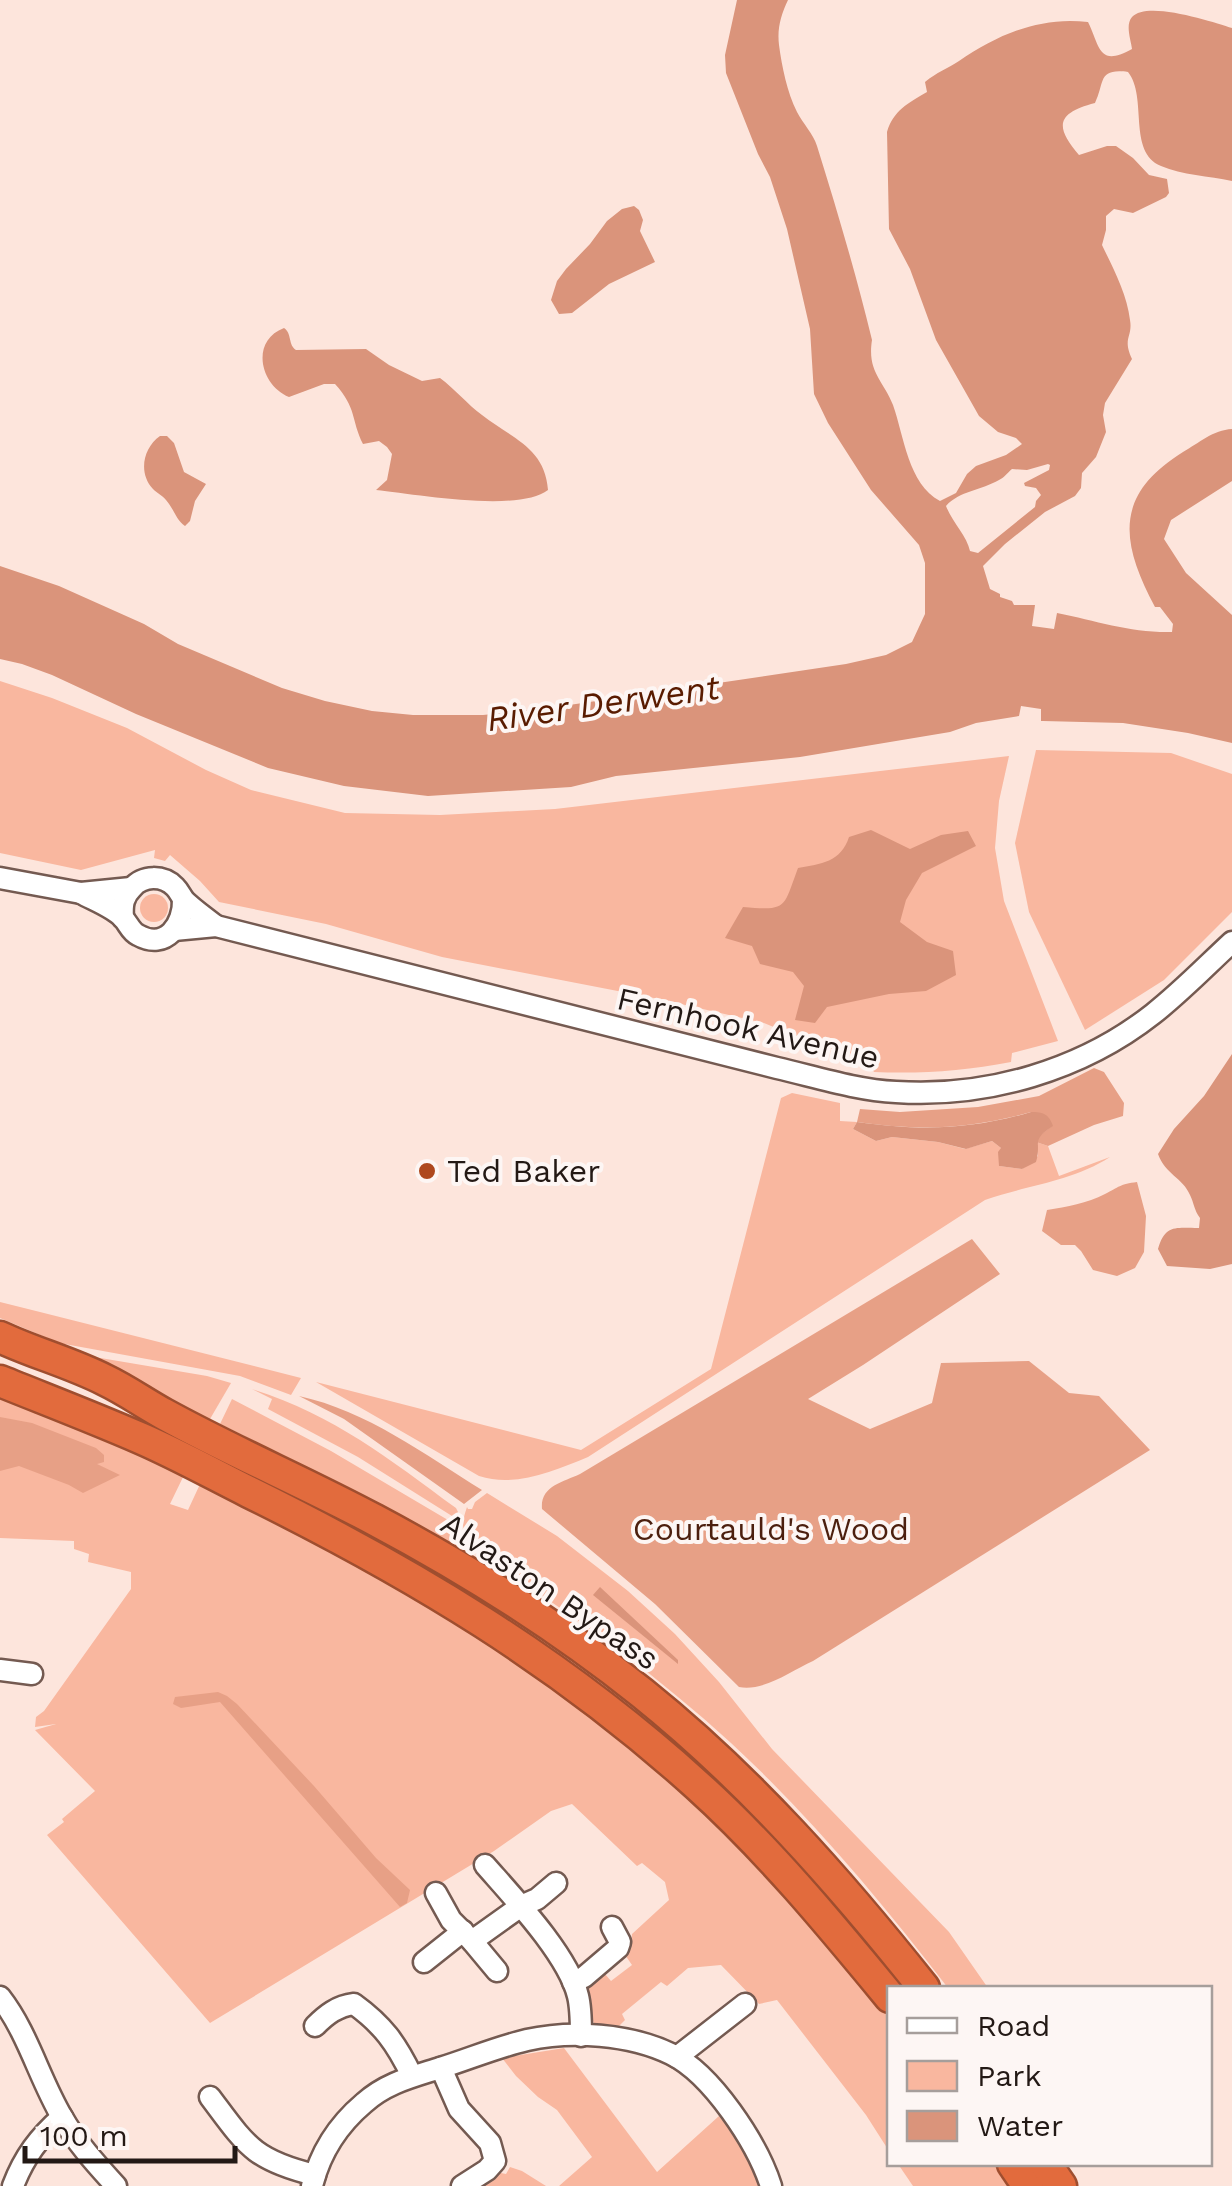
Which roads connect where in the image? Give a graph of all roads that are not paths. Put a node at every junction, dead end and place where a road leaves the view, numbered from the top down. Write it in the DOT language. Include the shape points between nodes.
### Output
graph roads {
  1 [pos="0,878"];
  2 [pos="131,888"];
  3 [pos="81,893"];
  4 [pos="183,899"];
  5 [pos="122,918"];
  6 [pos="216,926"];
  7 [pos="174,930"];
  8 [pos="1232,942"];
  9 [pos="0,1337"];
  10 [pos="0,1354"];
  11 [pos="0,1381"];
  12 [pos="164,1414"];
  13 [pos="32,1674"];
  14 [pos="1,1676"];
  15 [pos="485,1864"];
  16 [pos="556,1883"];
  17 [pos="436,1893"];
  18 [pos="529,1902"];
  19 [pos="612,1928"];
  20 [pos="467,1936"];
  21 [pos="424,1962"];
  22 [pos="496,1971"];
  23 [pos="573,1982"];
  24 [pos="922,1986"];
  25 [pos="887,1993"];
  26 [pos="0,1997"];
  27 [pos="745,2004"];
  28 [pos="315,2026"];
  29 [pos="582,2036"];
  30 [pos="677,2057"];
  31 [pos="441,2068"];
  32 [pos="412,2076"];
  33 [pos="210,2098"];
  34 [pos="62,2117"];
  35 [pos="313,2180"];
  36 [pos="13,2186"];
  37 [pos="116,2186"];
  38 [pos="462,2186"];
  39 [pos="771,2186"];
  1 -- 3 [label="street, Fernhook Avenue"];
  2 -- 3 [label="street, Fernhook Avenue"];
  2 -- 4 [label="street, Fernhook Avenue" via="146,878 164,879"];
  2 -- 5 [label="street"];
  3 -- 5 [label="street, Fernhook Avenue"];
  4 -- 6 [label="street, Fernhook Avenue"];
  4 -- 7 [label="street"];
  5 -- 7 [label="street, Fernhook Avenue" via="146,939"];
  6 -- 7 [label="street, Fernhook Avenue"];
  6 -- 8 [label="street, Fernhook Avenue" via="896,1092 991,1086 1059,1067 1152,1015"];
  9 -- 12 [label="highway, Alvaston Bypass" via="104,1379"];
  10 -- 12 [label="highway"];
  11 -- 25 [label="highway, Alvaston Bypass" via="142,1439 281,1508 426,1586 561,1674 736,1822"];
  12 -- 24 [label="highway, Alvaston Bypass" via="447,1559 583,1648 764,1802"];
  13 -- 14 [label="street"];
  15 -- 18 [label="street"];
  16 -- 18 [label="street"];
  17 -- 20 [label="street"];
  18 -- 20 [label="street"];
  18 -- 23 [label="street"];
  19 -- 23 [label="street" via="618,1948"];
  20 -- 21 [label="street"];
  20 -- 22 [label="street"];
  23 -- 29 [label="street"];
  26 -- 34 [label="street"];
  27 -- 30 [label="street"];
  28 -- 32 [label="street" via="354,2004 395,2042"];
  29 -- 30 [label="street" via="620,2039"];
  29 -- 31 [label="street" via="531,2039"];
  30 -- 39 [label="street" via="733,2116"];
  31 -- 32 [label="street"];
  31 -- 38 [label="street" via="459,2109 503,2162"];
  32 -- 35 [label="street" via="381,2090 349,2117"];
  33 -- 35 [label="street" via="246,2145"];
  34 -- 36 [label="street" via="23,2160"];
  34 -- 37 [label="street"];
}
